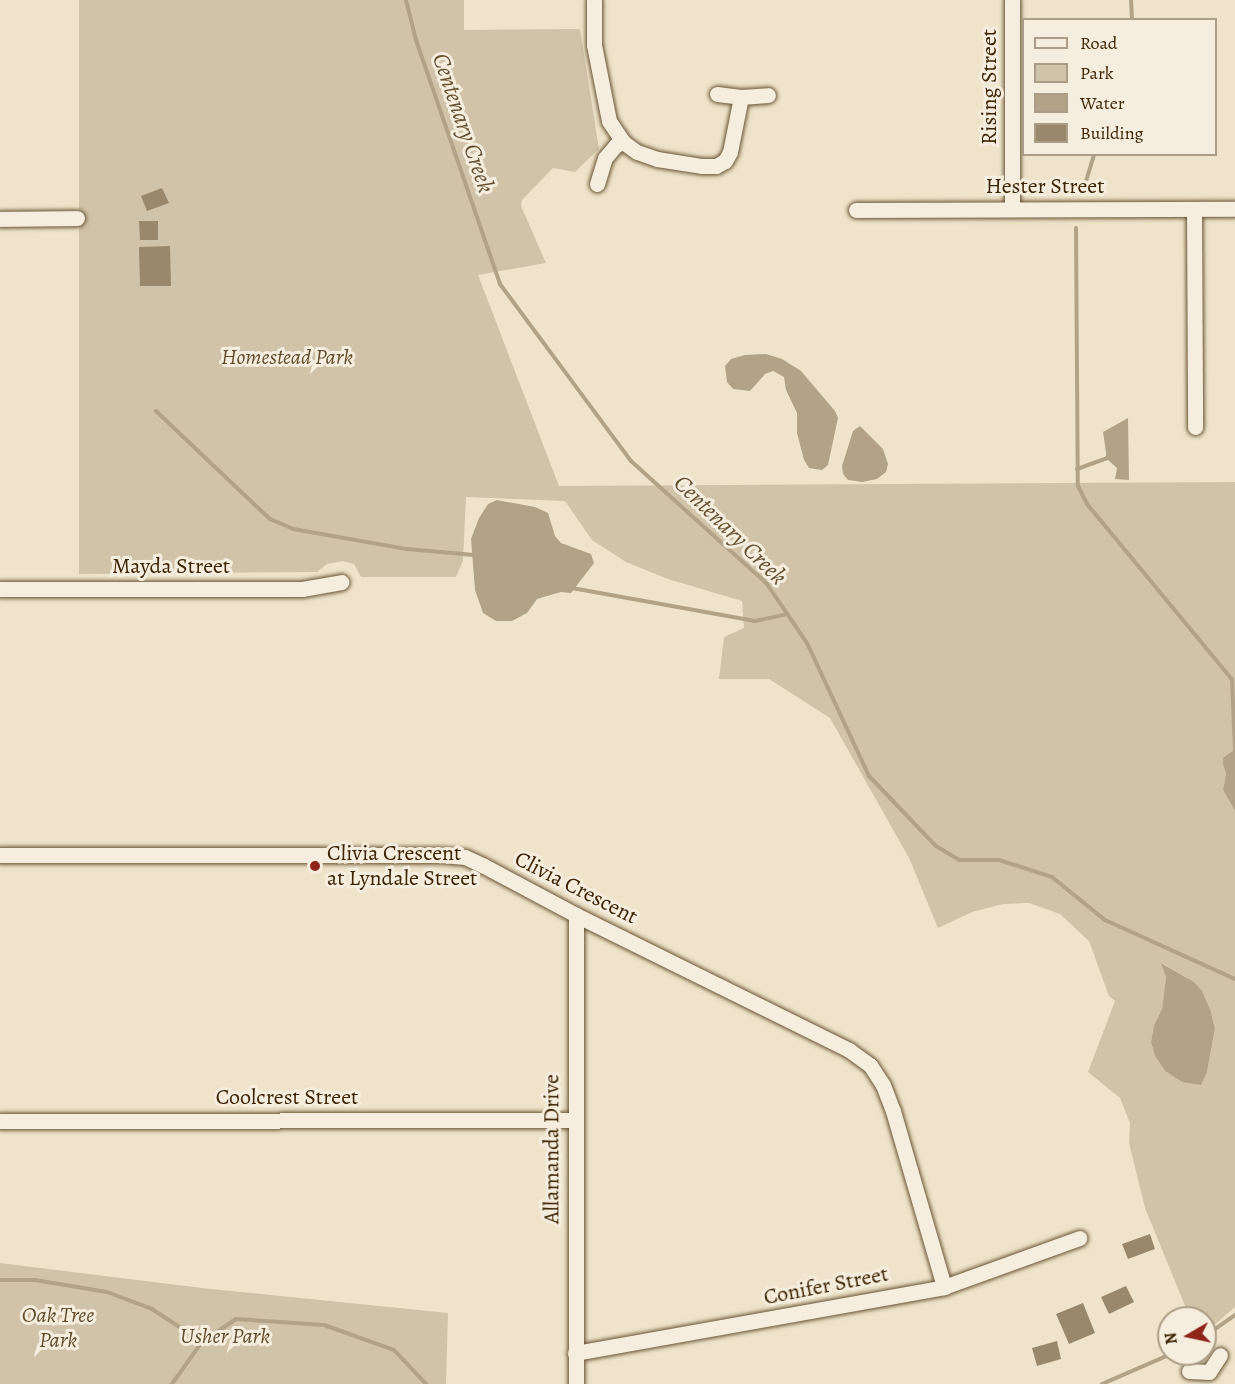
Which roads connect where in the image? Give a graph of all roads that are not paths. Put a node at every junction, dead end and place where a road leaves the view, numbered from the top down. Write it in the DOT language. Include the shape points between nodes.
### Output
graph roads {
  1 [pos="594,0"];
  2 [pos="1012,0"];
  3 [pos="717,94"];
  4 [pos="768,95"];
  5 [pos="741,97"];
  6 [pos="623,142"];
  7 [pos="597,184"];
  8 [pos="1012,209"];
  9 [pos="1194,209"];
  10 [pos="1235,209"];
  11 [pos="856,210"];
  12 [pos="77,218"];
  13 [pos="0,219"];
  14 [pos="1195,427"];
  15 [pos="341,582"];
  16 [pos="0,589"];
  17 [pos="0,855"];
  18 [pos="576,915"];
  19 [pos="574,1120"];
  20 [pos="0,1121"];
  21 [pos="1079,1238"];
  22 [pos="944,1287"];
  23 [pos="575,1353"];
  24 [pos="1220,1355"];
  25 [pos="1189,1371"];
  26 [pos="1210,1378"];
  27 [pos="576,1384"];
  1 -- 6 [label="street" via="594,45 602,92 609,121"];
  2 -- 8 [label="street, Rising Street"];
  3 -- 5 [label="street"];
  4 -- 5 [label="street"];
  5 -- 6 [label="street" via="730,152 716,166 657,159"];
  6 -- 7 [label="street" via="606,158"];
  8 -- 9 [label="street, Hester Street"];
  8 -- 11 [label="street, Hester Street"];
  9 -- 10 [label="street, Hester Street"];
  9 -- 14 [label="street"];
  12 -- 13 [label="street"];
  15 -- 16 [label="street, Mayda Street" via="302,589"];
  17 -- 18 [label="street, Clivia Crescent" via="465,857"];
  18 -- 19 [label="street, Allamanda Drive"];
  18 -- 22 [label="street, Clivia Crescent" via="849,1050 870,1065 883,1085"];
  19 -- 20 [label="street, Coolcrest Street"];
  19 -- 23 [label="street, Allamanda Drive"];
  21 -- 22 [label="street, Conifer Street"];
  22 -- 23 [label="street, Conifer Street"];
  23 -- 27 [label="street, Allamanda Drive"];
  24 -- 26 [label="street"];
  25 -- 26 [label="street"];
}
